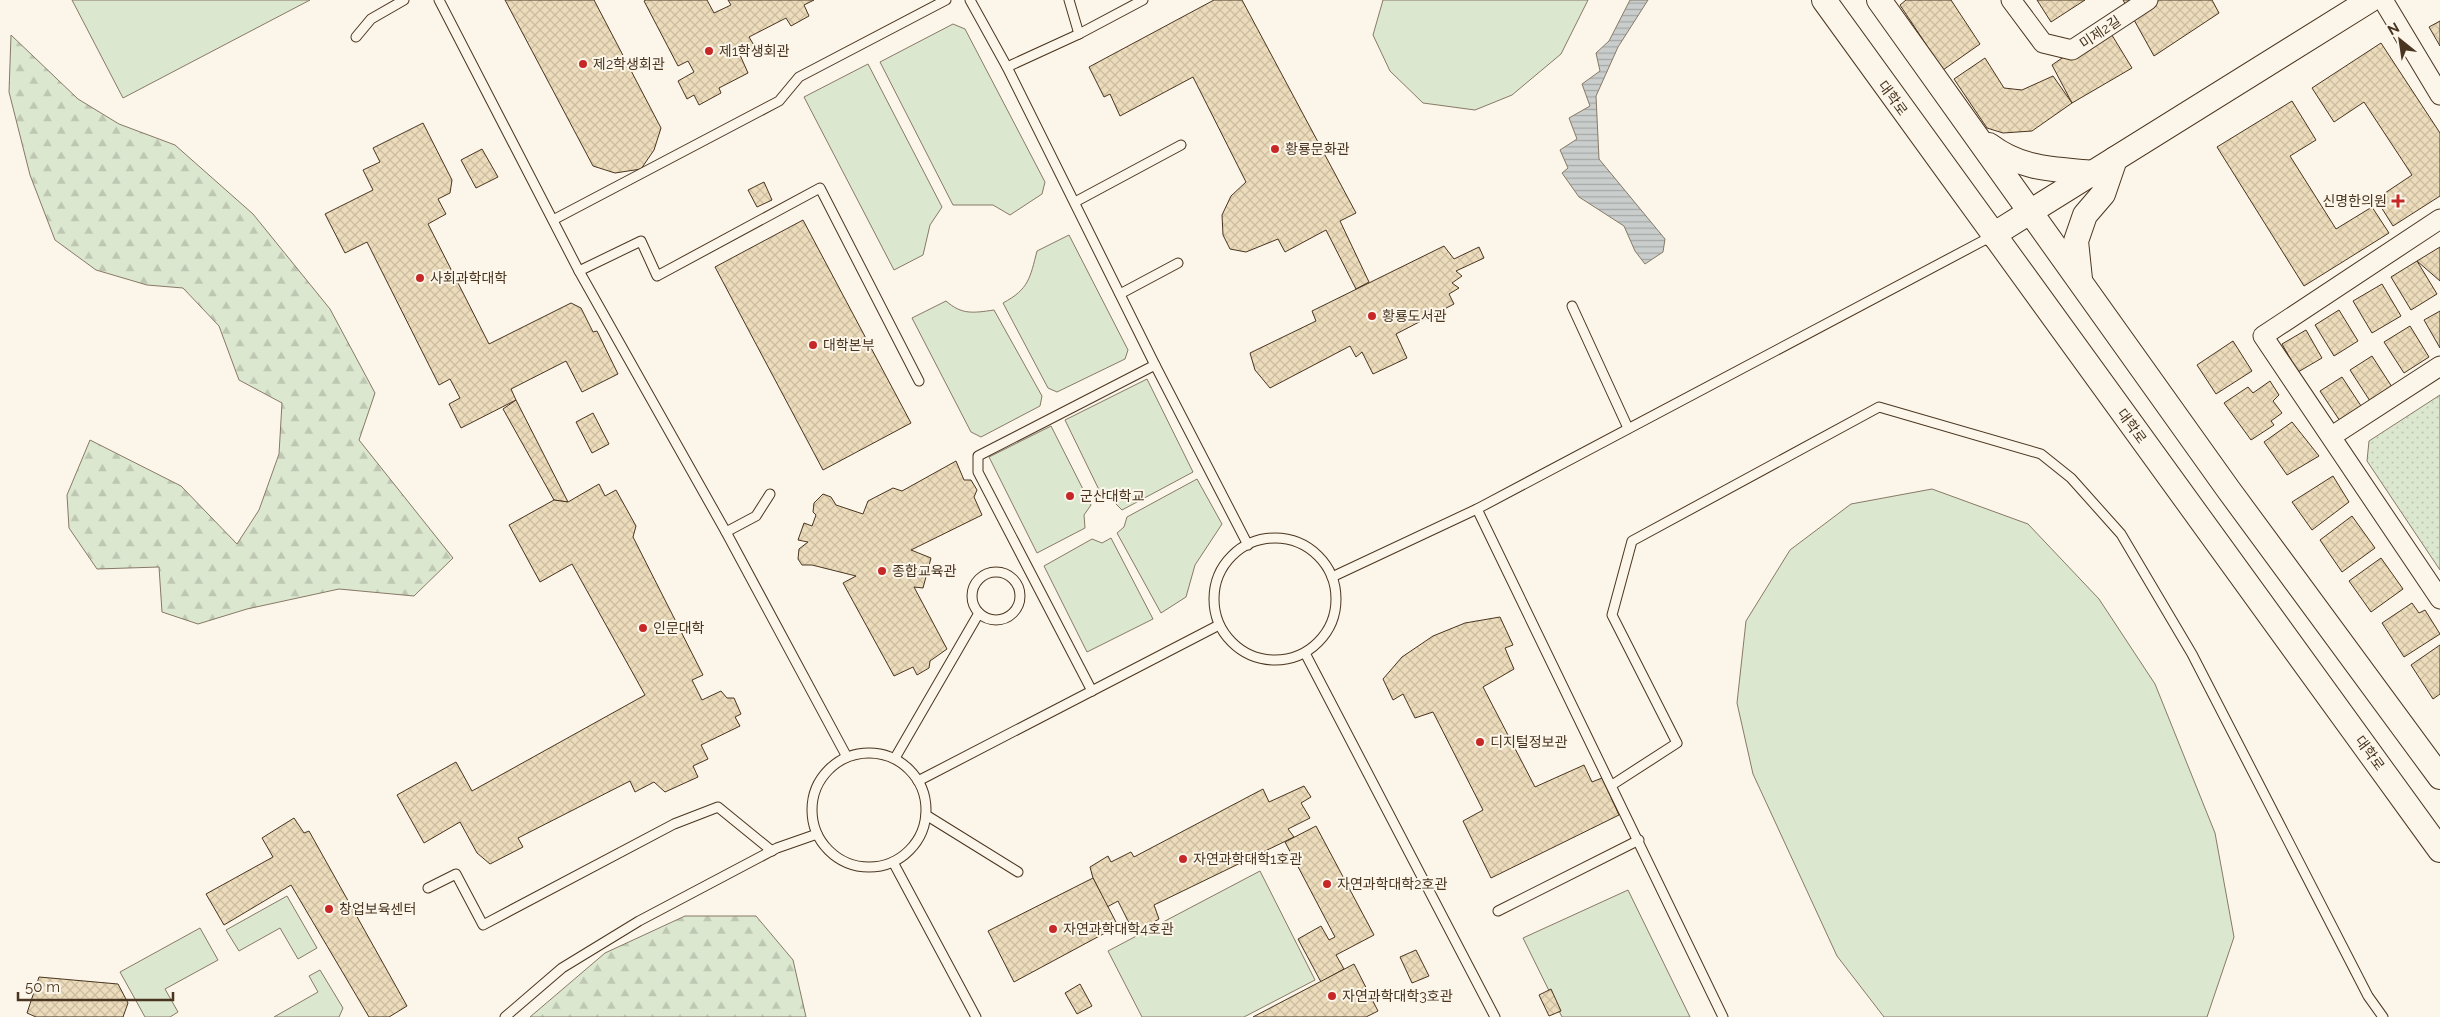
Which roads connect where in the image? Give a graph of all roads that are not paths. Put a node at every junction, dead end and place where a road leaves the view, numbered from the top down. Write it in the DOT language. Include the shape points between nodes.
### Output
graph roads {
  1 [pos="404,0"];
  2 [pos="439,0"];
  3 [pos="946,0"];
  4 [pos="970,0"];
  5 [pos="1069,0"];
  6 [pos="1143,0"];
  7 [pos="1824,0"];
  8 [pos="1879,0"];
  9 [pos="2011,0"];
  10 [pos="2148,0"];
  11 [pos="2383,0"];
  12 [pos="2355,4"];
  13 [pos="1079,34"];
  14 [pos="356,37"];
  15 [pos="1007,67"];
  16 [pos="2440,95"];
  17 [pos="1979,138"];
  18 [pos="1181,145"];
  19 [pos="2115,160"];
  20 [pos="2094,173"];
  21 [pos="1075,202"];
  22 [pos="2032,211"];
  23 [pos="2440,218"];
  24 [pos="553,220"];
  25 [pos="1993,235"];
  26 [pos="1178,263"];
  27 [pos="579,271"];
  28 [pos="2080,280"];
  29 [pos="1120,294"];
  30 [pos="1572,306"];
  31 [pos="1155,365"];
  32 [pos="2440,366"];
  33 [pos="919,381"];
  34 [pos="1628,428"];
  35 [pos="2332,436"];
  36 [pos="770,494"];
  37 [pos="1476,509"];
  38 [pos="726,532"];
  39 [pos="1248,545"];
  40 [pos="1332,577"];
  41 [pos="2440,599"];
  42 [pos="979,613"];
  43 [pos="1219,624"];
  44 [pos="1305,653"];
  45 [pos="1092,691"];
  46 [pos="847,757"];
  47 [pos="895,758"];
  48 [pos="2440,777"];
  49 [pos="918,781"];
  50 [pos="1612,785"];
  51 [pos="926,815"];
  52 [pos="817,834"];
  53 [pos="1639,840"];
  54 [pos="2440,850"];
  55 [pos="772,851"];
  56 [pos="893,862"];
  57 [pos="1018,872"];
  58 [pos="428,888"];
  59 [pos="1498,911"];
  60 [pos="505,1017"];
  61 [pos="976,1017"];
  62 [pos="1495,1017"];
  63 [pos="1723,1017"];
  64 [pos="2383,1017"];
  1 -- 14 [label="lane" via="371,19"];
  2 -- 24 [label="lane"];
  3 -- 24 [label="lane" via="799,77 779,101"];
  4 -- 15 [label="lane"];
  5 -- 13 [label="lane"];
  6 -- 13 [label="lane"];
  7 -- 25 [label="street, 대학로"];
  8 -- 17 [label="street"];
  9 -- 10 [label="street, 미제2길" via="2043,43 2072,50"];
  11 -- 16 [label="street"];
  12 -- 19 [label="street"];
  13 -- 15 [label="lane"];
  15 -- 21 [label="lane"];
  17 -- 20 [label="street" via="2005,158 2034,168"];
  17 -- 22 [label="street"];
  18 -- 21 [label="lane"];
  19 -- 20 [label="street"];
  19 -- 28 [label="street" via="2103,194 2085,215 2076,240"];
  20 -- 22 [label="street"];
  21 -- 29 [label="lane"];
  22 -- 25 [label="street"];
  22 -- 28 [label="street"];
  23 -- 35 [label="street" via="2263,336"];
  24 -- 27 [label="lane"];
  25 -- 34 [label="lane"];
  25 -- 54 [label="street, 대학로"];
  26 -- 29 [label="lane"];
  27 -- 33 [label="lane" via="641,241 657,276 820,188"];
  27 -- 38 [label="lane"];
  28 -- 48 [label="street" via="2228,489"];
  29 -- 31 [label="lane"];
  30 -- 34 [label="lane"];
  31 -- 39 [label="lane"];
  31 -- 45 [label="lane" via="978,456 978,472"];
  32 -- 35 [label="street"];
  34 -- 37 [label="lane"];
  35 -- 41 [label="street"];
  36 -- 38 [label="lane" via="756,516"];
  37 -- 40 [label="lane"];
  37 -- 50 [label="lane"];
  38 -- 46 [label="lane"];
  39 -- 40 [label="lane" via="1268,539 1300,544 1322,560"];
  39 -- 43 [label="lane" via="1222,570 1215,588 1214,607"];
  40 -- 44 [label="lane" via="1336,611 1330,628"];
  42 -- 42 [label="lane" via="972,599 981,578 996,572 1017,583 1020,598 1014,612 1001,620 985,618"];
  42 -- 47 [label="lane"];
  43 -- 44 [label="lane" via="1236,646 1247,654 1266,660 1286,660"];
  43 -- 45 [label="lane"];
  44 -- 62 [label="lane"];
  45 -- 49 [label="lane"];
  46 -- 47 [label="lane" via="863,753"];
  46 -- 52 [label="lane" via="831,767 813,798 812,816"];
  47 -- 49 [label="lane"];
  49 -- 51 [label="lane" via="925,797"];
  50 -- 53 [label="lane"];
  50 -- 64 [label="lane" via="1677,743 1612,615 1632,541 1879,407 2041,454 2072,478 2121,534 2192,654 2368,996"];
  51 -- 56 [label="lane" via="922,832 912,847"];
  51 -- 57 [label="lane"];
  52 -- 55 [label="lane"];
  52 -- 56 [label="lane" via="828,850 843,861 862,866"];
  53 -- 59 [label="lane"];
  53 -- 63 [label="lane"];
  55 -- 58 [label="lane" via="718,807 674,824 483,925 456,874"];
  55 -- 60 [label="lane" via="640,921 562,968"];
  56 -- 61 [label="lane"];
}
